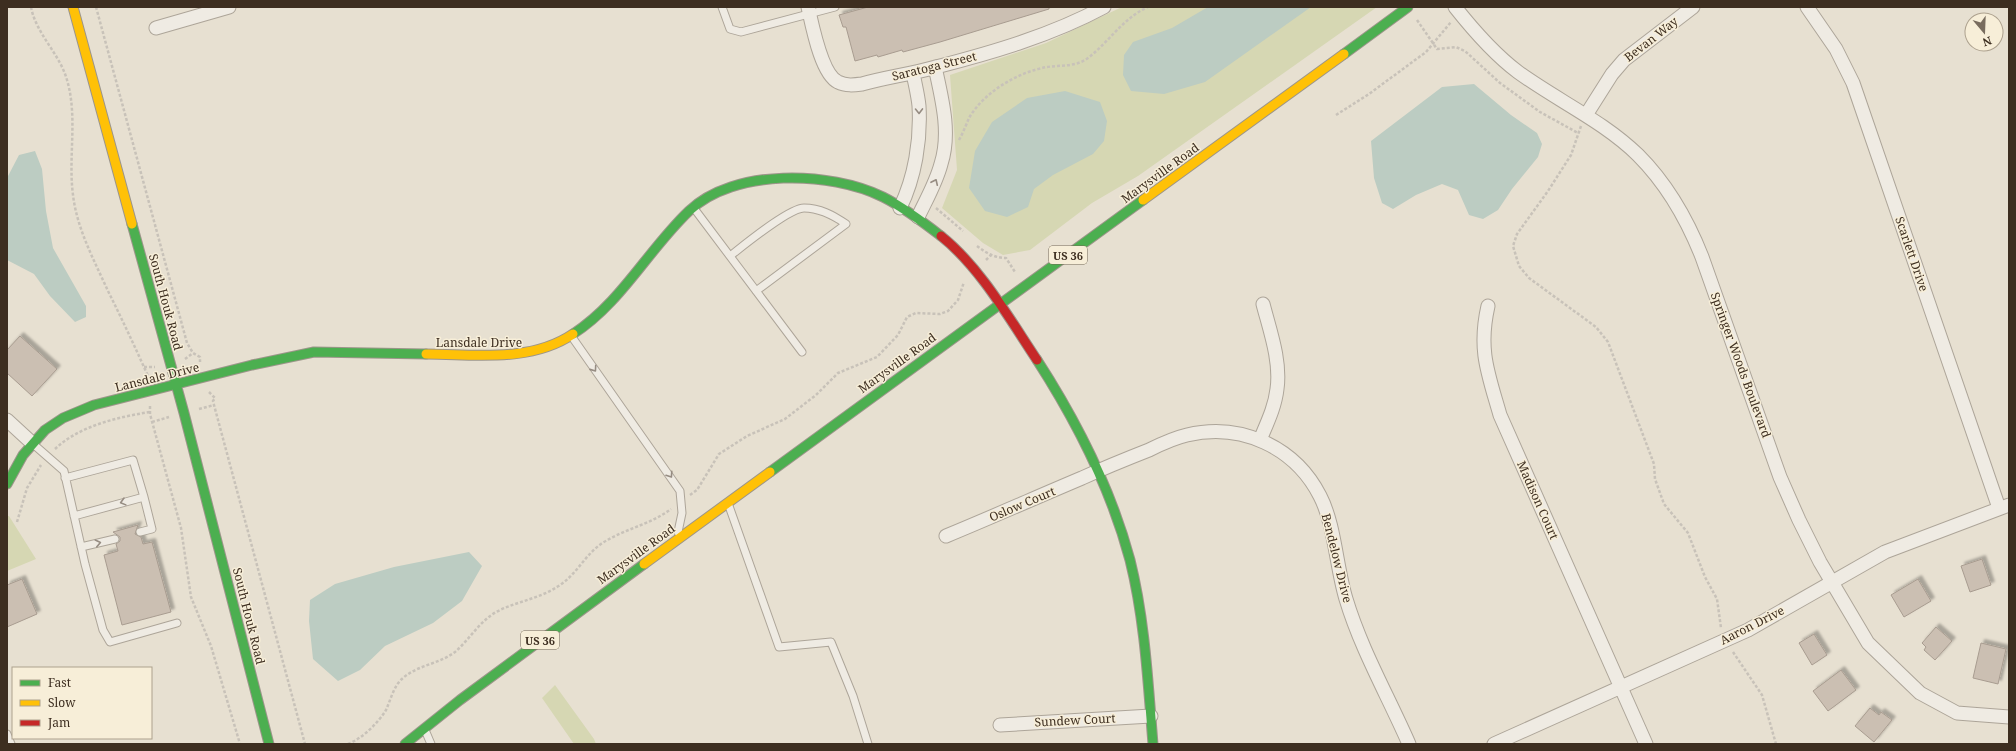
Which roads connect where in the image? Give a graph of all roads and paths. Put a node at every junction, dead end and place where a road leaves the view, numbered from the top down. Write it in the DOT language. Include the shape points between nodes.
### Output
graph roads {
  1 [pos="32,7"];
  2 [pos="73,7"];
  3 [pos="96,7"];
  4 [pos="229,7"];
  5 [pos="722,7"];
  6 [pos="835,7"];
  7 [pos="1104,7"];
  8 [pos="1148,7"];
  9 [pos="1408,7"];
  10 [pos="1693,7"];
  11 [pos="1807,7"];
  12 [pos="208,10"];
  13 [pos="809,11"];
  14 [pos="1458,11"];
  15 [pos="156,28"];
  16 [pos="1432,42"];
  17 [pos="935,68"];
  18 [pos="913,73"];
  19 [pos="1336,115"];
  20 [pos="1586,115"];
  21 [pos="1578,133"];
  22 [pos="958,148"];
  23 [pos="925,202"];
  24 [pos="939,203"];
  25 [pos="693,207"];
  26 [pos="900,208"];
  27 [pos="937,208"];
  28 [pos="918,217"];
  29 [pos="964,231"];
  30 [pos="974,242"];
  31 [pos="730,256"];
  32 [pos="1027,285"];
  33 [pos="756,291"];
  34 [pos="1264,304"];
  35 [pos="999,305"];
  36 [pos="1488,306"];
  37 [pos="572,337"];
  38 [pos="802,352"];
  39 [pos="200,357"];
  40 [pos="175,384"];
  41 [pos="151,391"];
  42 [pos="215,398"];
  43 [pos="150,412"];
  44 [pos="7,420"];
  45 [pos="1260,440"];
  46 [pos="32,443"];
  47 [pos="47,457"];
  48 [pos="1097,471"];
  49 [pos="65,478"];
  50 [pos="7,484"];
  51 [pos="144,497"];
  52 [pos="728,502"];
  53 [pos="2004,507"];
  54 [pos="74,516"];
  55 [pos="17,522"];
  56 [pos="140,532"];
  57 [pos="946,536"];
  58 [pos="114,539"];
  59 [pos="677,539"];
  60 [pos="81,547"];
  61 [pos="1832,581"];
  62 [pos="177,623"];
  63 [pos="1725,640"];
  64 [pos="1621,687"];
  65 [pos="1151,716"];
  66 [pos="2009,717"];
  67 [pos="1000,725"];
  68 [pos="425,728"];
  69 [pos="7,734"];
  70 [pos="11,744"];
  71 [pos="240,744"];
  72 [pos="269,744"];
  73 [pos="305,744"];
  74 [pos="405,744"];
  75 [pos="431,744"];
  76 [pos="868,744"];
  77 [pos="1153,744"];
  78 [pos="1409,744"];
  79 [pos="1494,744"];
  80 [pos="1646,744"];
  81 [pos="1776,744"];
  1 -- 41 [label="path" via="37,24 61,65 68,86 72,117 73,195 78,220 87,246 150,379"];
  2 -- 40 [label="main road, South Houk Road"];
  3 -- 39 [label="path" via="187,343 193,354"];
  4 -- 12 [label="street"];
  5 -- 13 [label="lane" via="730,29 741,32"];
  6 -- 13 [label="lane"];
  7 -- 17 [label="street, Saratoga Street" via="1073,23 1020,43"];
  8 -- 22 [label="path" via="1133,15 1087,59 1077,64 1046,67 1028,73 996,90 980,103 970,117"];
  9 -- 16 [label="path"];
  9 -- 32 [label="main road, Marysville Road / US 36"];
  10 -- 20 [label="street, Bevan Way" via="1624,60"];
  11 -- 53 [label="street, Scarlett Drive" via="1836,49 1853,83"];
  12 -- 15 [label="street"];
  13 -- 18 [label="street, Saratoga Street" via="825,67 836,81 846,85 862,84"];
  14 -- 16 [label="path"];
  14 -- 20 [label="street, Springer Woods Boulevard" via="1477,34 1518,72"];
  16 -- 19 [label="path" via="1426,52 1376,90"];
  16 -- 21 [label="path" via="1437,48 1456,47 1465,51 1540,112"];
  17 -- 18 [label="street, Saratoga Street"];
  23 -- 17 [label="street, one-way" via="942,163 945,142 945,121"];
  18 -- 26 [label="street, one-way" via="919,104 919,127 915,162 907,194"];
  20 -- 21 [label="path"];
  20 -- 61 [label="street, Springer Woods Boulevard" via="1613,134 1642,160 1676,202 1692,231 1780,478"];
  21 -- 63 [label="path" via="1571,154 1517,234 1513,246 1514,254 1519,266 1529,278 1596,327 1608,342 1654,464 1655,479 1664,504 1688,533 1705,577 1717,599"];
  23 -- 27 [label="path"];
  23 -- 28 [label="street"];
  24 -- 27 [label="path"];
  25 -- 26 [label="main road, Lansdale Drive" via="734,187 778,178 814,179 850,186 882,196"];
  25 -- 31 [label="lane"];
  25 -- 37 [label="main road, Lansdale Drive" via="662,239 612,300 586,327"];
  26 -- 28 [label="main road, Lansdale Drive"];
  27 -- 29 [label="path"];
  28 -- 35 [label="main road, Lansdale Drive" via="953,246 976,272"];
  30 -- 32 [label="path" via="991,255 1006,258"];
  31 -- 33 [label="lane"];
  31 -- 33 [label="lane" via="772,224 803,208 830,212 846,224"];
  32 -- 35 [label="main road, Marysville Road / US 36"];
  33 -- 38 [label="lane"];
  34 -- 45 [label="street" via="1278,376 1273,408"];
  35 -- 48 [label="main road, Lansdale Drive" via="1053,383 1082,435"];
  35 -- 52 [label="main road, Marysville Road / US 36"];
  36 -- 64 [label="street, Madison Court" via="1483,326 1483,347 1500,415"];
  37 -- 40 [label="main road, Lansdale Drive" via="531,354 314,352"];
  37 -- 59 [label="lane, one-way" via="680,491 682,513"];
  40 -- 41 [label="main road, Lansdale Drive"];
  40 -- 72 [label="main road, South Houk Road"];
  41 -- 43 [label="path"];
  41 -- 46 [label="main road, Lansdale Drive" via="85,408 63,418"];
  42 -- 73 [label="path" via="213,401 216,413"];
  43 -- 47 [label="path" via="84,430 60,444"];
  43 -- 71 [label="path" via="181,528 191,597 208,639"];
  44 -- 46 [label="street"];
  45 -- 48 [label="street, Bendelow Drive" via="1244,434 1220,431 1186,435"];
  45 -- 78 [label="street, Bendelow Drive" via="1279,449 1298,466 1314,484 1321,498 1328,516 1346,600"];
  46 -- 47 [label="lane"];
  46 -- 50 [label="main road, Lansdale Drive" via="20,458"];
  47 -- 49 [label="lane" via="64,471"];
  47 -- 55 [label="path" via="27,488"];
  48 -- 57 [label="street, Oslow Court"];
  48 -- 65 [label="main road, Lansdale Drive" via="1124,539 1136,589 1147,660"];
  49 -- 51 [label="lane" via="133,460"];
  49 -- 54 [label="lane"];
  51 -- 54 [label="lane, one-way"];
  51 -- 56 [label="lane" via="152,529"];
  52 -- 59 [label="main road, Marysville Road / US 36"];
  52 -- 76 [label="lane" via="779,647 831,642 853,696"];
  53 -- 61 [label="street, Aaron Drive" via="1885,552"];
  54 -- 60 [label="lane"];
  60 -- 58 [label="lane, one-way"];
  59 -- 68 [label="main road, Marysville Road / US 36"];
  60 -- 62 [label="lane" via="103,630 110,642"];
  61 -- 63 [label="street, Aaron Drive" via="1766,620"];
  61 -- 66 [label="street, Springer Woods Boulevard" via="1868,643 1920,693 1957,713"];
  63 -- 64 [label="street, Aaron Drive"];
  63 -- 81 [label="path" via="1762,695"];
  64 -- 79 [label="street, Aaron Drive"];
  64 -- 80 [label="street, Madison Court"];
  65 -- 67 [label="street, Sundew Court"];
  65 -- 77 [label="main road, Lansdale Drive"];
  68 -- 74 [label="main road, Marysville Road / US 36"];
  68 -- 75 [label="lane"];
  69 -- 70 [label="lane"];
}
